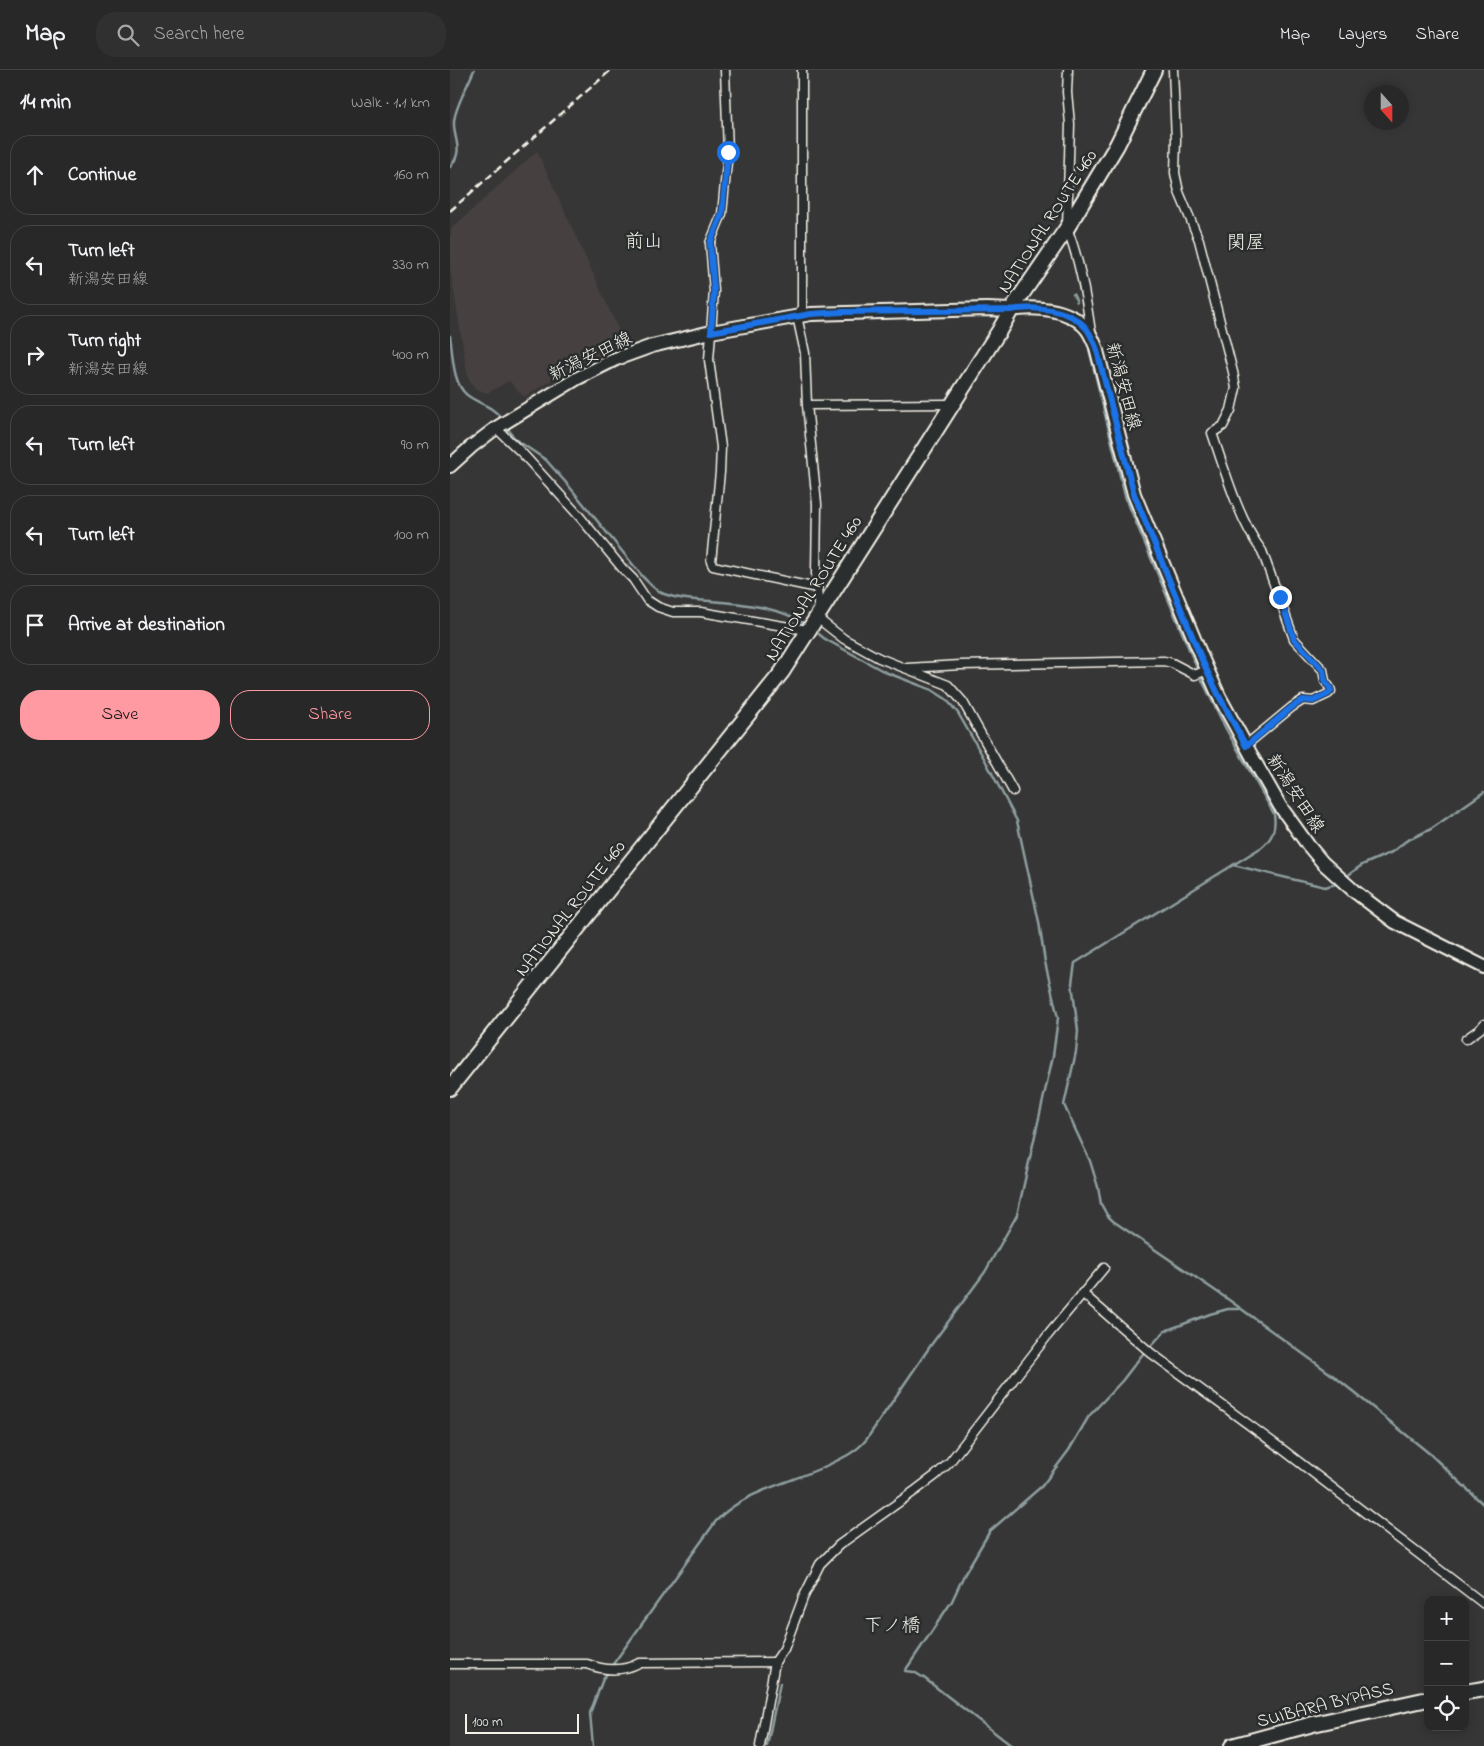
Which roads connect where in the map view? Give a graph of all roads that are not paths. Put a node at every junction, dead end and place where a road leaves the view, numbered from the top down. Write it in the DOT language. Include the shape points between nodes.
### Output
graph roads {
  1 [pos="725,70"];
  2 [pos="802,70"];
  3 [pos="1068,70"];
  4 [pos="1154,70"];
  5 [pos="1173,70"];
  6 [pos="1067,228"];
  7 [pos="1011,310"];
  8 [pos="797,316"];
  9 [pos="711,332"];
  10 [pos="1091,335"];
  11 [pos="953,404"];
  12 [pos="807,405"];
  13 [pos="496,428"];
  14 [pos="450,466"];
  15 [pos="817,588"];
  16 [pos="813,621"];
  17 [pos="905,668"];
  18 [pos="1207,670"];
  19 [pos="1246,746"];
  20 [pos="1014,791"];
  21 [pos="1484,967"];
  22 [pos="1484,1024"];
  23 [pos="1466,1039"];
  24 [pos="450,1088"];
  25 [pos="1104,1268"];
  26 [pos="1082,1293"];
  27 [pos="1484,1604"];
  28 [pos="775,1662"];
  29 [pos="450,1664"];
  30 [pos="1484,1689"];
  31 [pos="1469,1691"];
  32 [pos="1424,1700"];
  33 [pos="760,1746"];
  34 [pos="1232,1746"];
  1 -- 9 [label="street" via="728,152 722,214 710,243 714,291"];
  2 -- 8 [label="street" via="802,308"];
  3 -- 6 [label="street"];
  4 -- 6 [label="highway, NATIONAL ROUTE 460" via="1118,145"];
  5 -- 19 [label="street" via="1174,173 1199,240 1236,388 1227,418 1212,433 1232,491 1262,551 1294,639 1323,670 1331,691 1292,707"];
  6 -- 7 [label="highway, NATIONAL ROUTE 460"];
  6 -- 10 [label="street" via="1087,304"];
  7 -- 8 [label="main road, 新潟安田線" via="841,312"];
  7 -- 10 [label="main road, 新潟安田線" via="1028,307 1063,313 1073,317"];
  7 -- 11 [label="highway, NATIONAL ROUTE 460"];
  8 -- 9 [label="main road, 新潟安田線"];
  8 -- 12 [label="street" via="805,354"];
  9 -- 13 [label="main road, 新潟安田線" via="652,346 616,359"];
  9 -- 15 [label="street" via="709,360 720,472 711,562 713,566"];
  10 -- 18 [label="main road, 新潟安田線" via="1134,494"];
  11 -- 12 [label="street"];
  11 -- 16 [label="highway, NATIONAL ROUTE 460"];
  12 -- 15 [label="street" via="817,504"];
  13 -- 14 [label="main road, 新潟安田線"];
  13 -- 16 [label="street" via="580,517 647,600 658,607 673,612"];
  15 -- 16 [label="street"];
  16 -- 17 [label="street" via="821,621 844,639"];
  16 -- 24 [label="highway, NATIONAL ROUTE 460" via="782,673"];
  17 -- 18 [label="street" via="1164,661 1195,675"];
  17 -- 20 [label="street" via="948,685 963,702"];
  18 -- 19 [label="main road, 新潟安田線"];
  19 -- 21 [label="main road, 新潟安田線" via="1293,824 1323,863 1395,922"];
  22 -- 23 [label="street"];
  25 -- 26 [label="street"];
  26 -- 27 [label="street" via="1151,1353"];
  26 -- 28 [label="street" via="949,1463 839,1544 820,1564 784,1649"];
  28 -- 29 [label="street" via="639,1663 627,1669 598,1668 587,1664"];
  28 -- 33 [label="street"];
  30 -- 31 [label="highway"];
  32 -- 34 [label="highway, SUIBARA BYPASS"];
}
